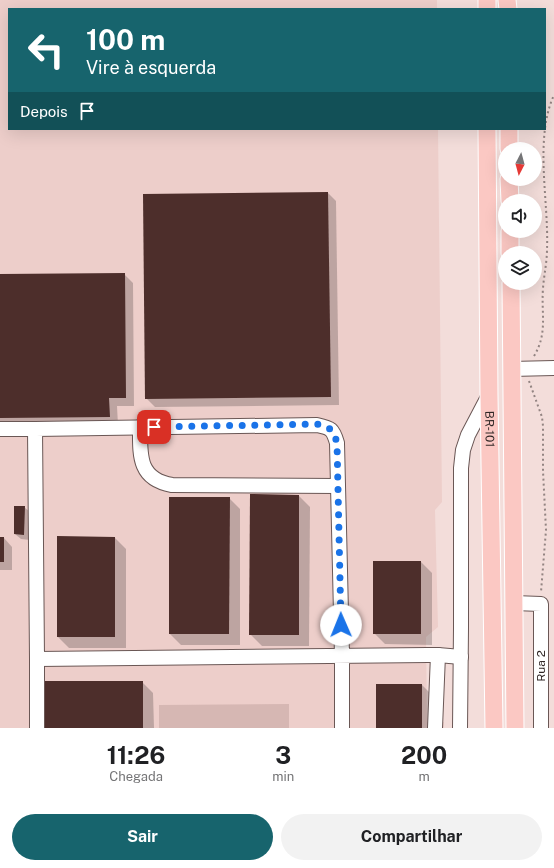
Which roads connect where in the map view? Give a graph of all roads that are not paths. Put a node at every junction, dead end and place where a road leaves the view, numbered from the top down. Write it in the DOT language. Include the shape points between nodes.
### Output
graph roads {
  1 [pos="487,130"];
  2 [pos="509,130"];
  3 [pos="509,142"];
  4 [pos="511,290"];
  5 [pos="520,368"];
  6 [pos="554,368"];
  7 [pos="489,395"];
  8 [pos="140,427"];
  9 [pos="0,429"];
  10 [pos="35,429"];
  11 [pos="338,486"];
  12 [pos="514,603"];
  13 [pos="438,655"];
  14 [pos="342,656"];
  15 [pos="461,657"];
  16 [pos="37,658"];
  17 [pos="37,728"];
  18 [pos="342,728"];
  19 [pos="435,728"];
  20 [pos="460,728"];
  21 [pos="494,728"];
  22 [pos="515,728"];
  23 [pos="541,728"];
  1 -- 7 [label="main road, BR-101 / BR-101"];
  2 -- 3 [label="main road"];
  4 -- 5 [label="main road, BR-101 / BR-101"];
  5 -- 6 [label="street"];
  5 -- 12 [label="main road, BR-101 / BR-101"];
  7 -- 15 [label="street" via="468,435 461,468"];
  7 -- 21 [label="main road, BR-101 / BR-101"];
  8 -- 10 [label="street"];
  8 -- 11 [label="street" via="140,447 144,466 148,474 163,483"];
  8 -- 11 [label="street" via="317,424 327,427 334,433 337,443"];
  9 -- 10 [label="street"];
  10 -- 16 [label="street"];
  11 -- 14 [label="street"];
  12 -- 22 [label="main road, BR-101 / BR-101"];
  12 -- 23 [label="street, Rua 2" via="541,604"];
  13 -- 14 [label="street"];
  13 -- 15 [label="street"];
  13 -- 19 [label="street"];
  14 -- 16 [label="street"];
  14 -- 18 [label="street"];
  15 -- 20 [label="street"];
  16 -- 17 [label="street"];
}
